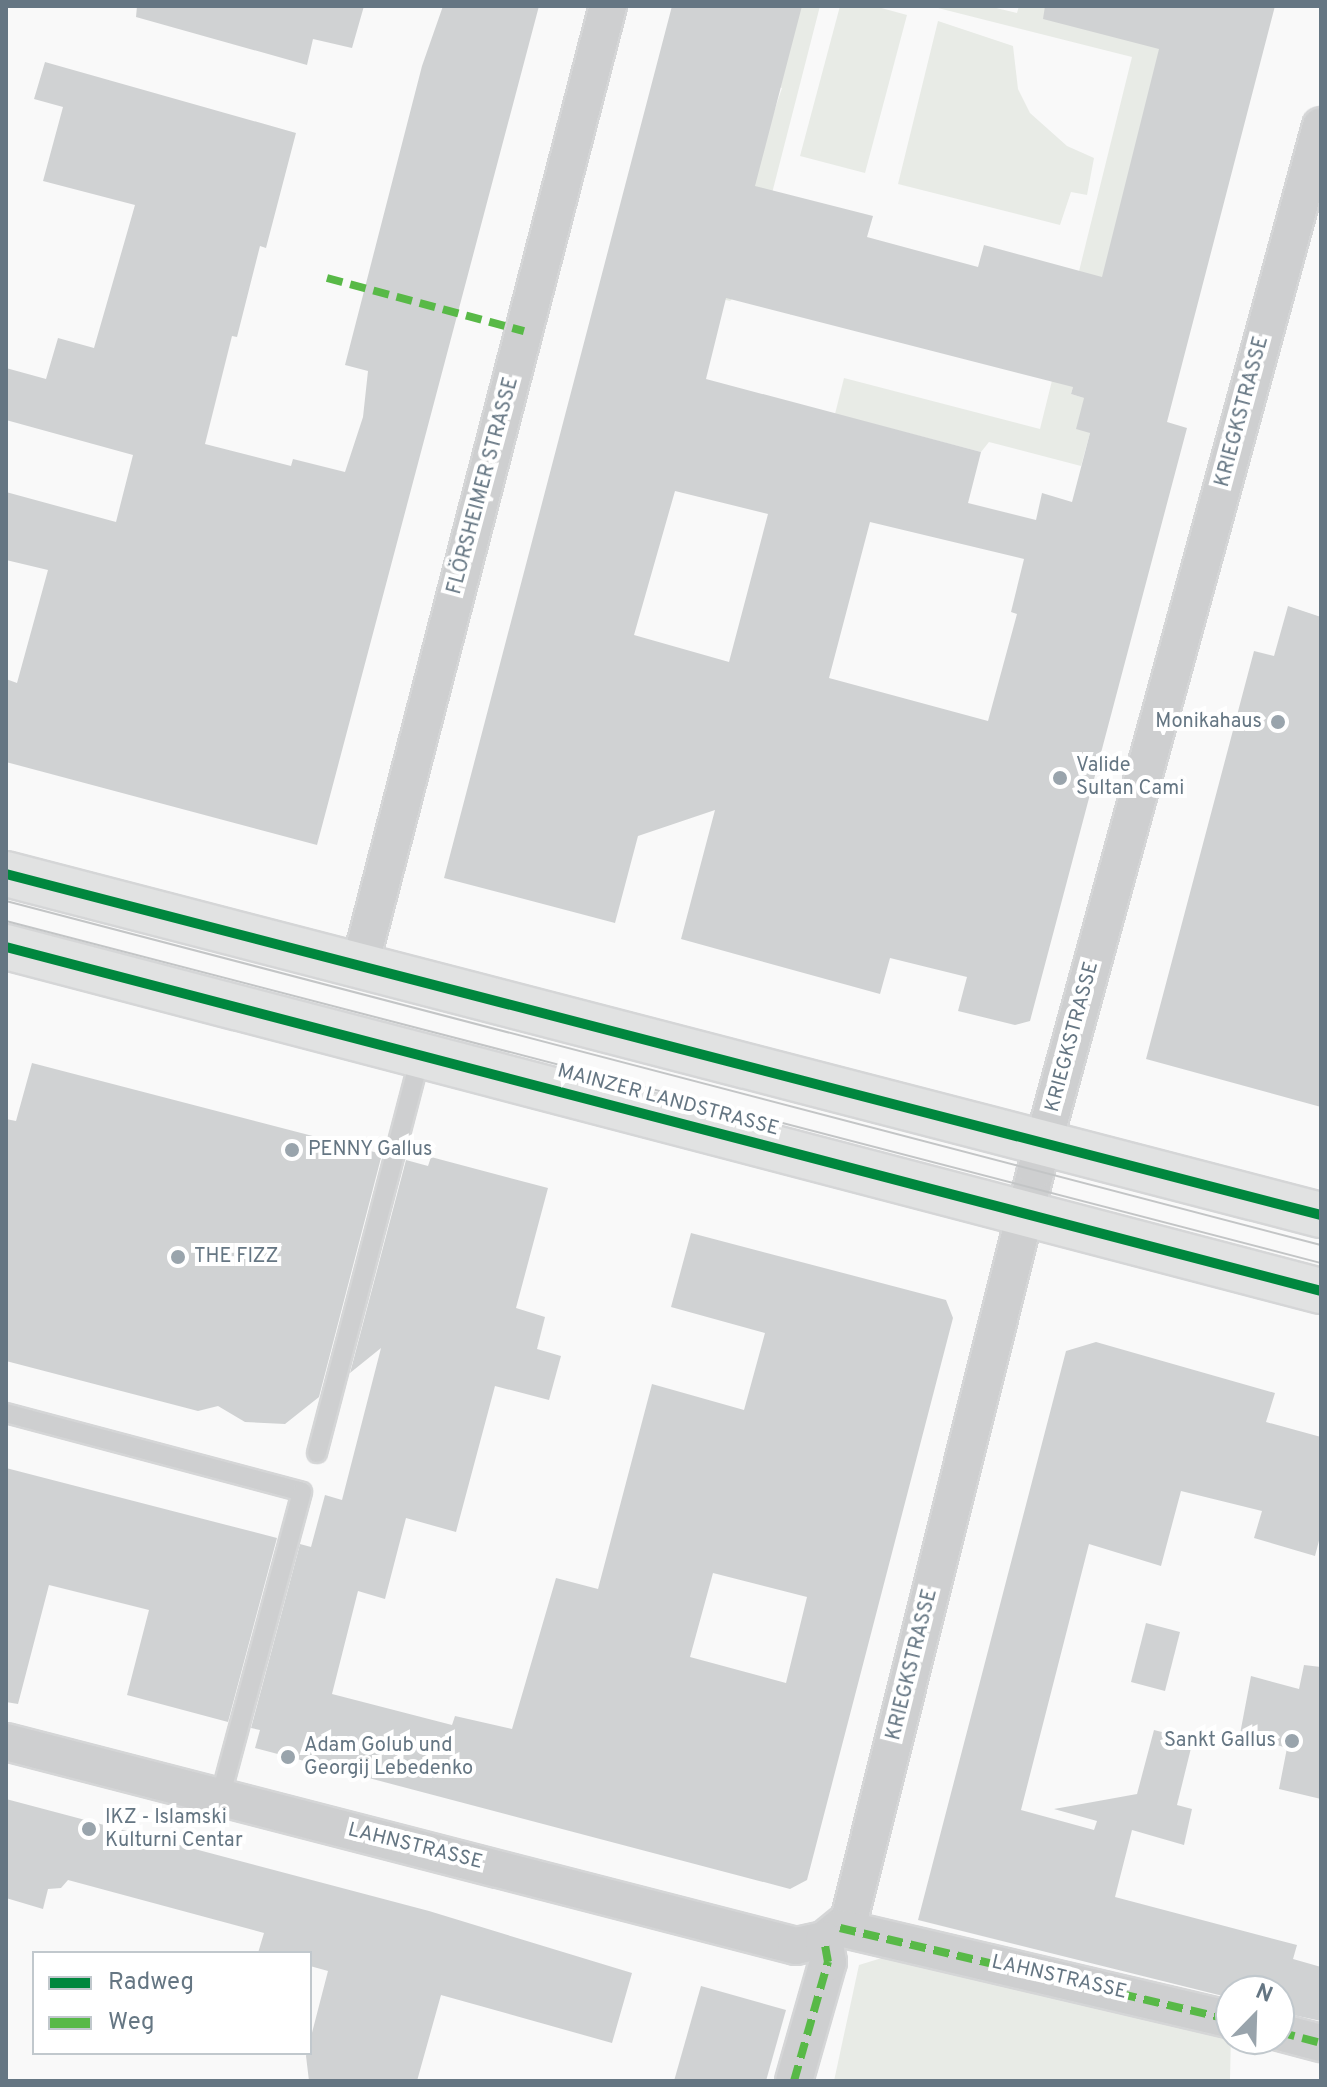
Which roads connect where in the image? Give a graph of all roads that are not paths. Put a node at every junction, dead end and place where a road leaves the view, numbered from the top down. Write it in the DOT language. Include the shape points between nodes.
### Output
graph roads {
  1 [pos="608,6"];
  2 [pos="1321,126"];
  3 [pos="6,874"];
  4 [pos="6,947"];
  5 [pos="360,965"];
  6 [pos="421,1054"];
  7 [pos="1044,1143"];
  8 [pos="1025,1214"];
  9 [pos="1321,1215"];
  10 [pos="1321,1291"];
  11 [pos="6,1413"];
  12 [pos="317,1453"];
  13 [pos="6,1742"];
  14 [pos="220,1797"];
  15 [pos="832,1934"];
  16 [pos="1215,2017"];
  17 [pos="1295,2036"];
  18 [pos="1321,2043"];
  19 [pos="794,2081"];
  1 -- 5 [label="street, FLÖRSHEIMER STRASSE"];
  2 -- 7 [label="street, KRIEGKSTRASSE"];
  3 -- 5 [label="main road"];
  4 -- 6 [label="main road, MAINZER LANDSTRASSE"];
  5 -- 7 [label="main road"];
  6 -- 8 [label="main road, MAINZER LANDSTRASSE"];
  6 -- 12 [label="lane"];
  7 -- 8 [label="street, KRIEGKSTRASSE"];
  7 -- 9 [label="main road"];
  8 -- 10 [label="main road, MAINZER LANDSTRASSE"];
  8 -- 15 [label="street, KRIEGKSTRASSE" via="849,1920"];
  11 -- 14 [label="lane" via="302,1492"];
  13 -- 14 [label="street, LAHNSTRASSE"];
  14 -- 15 [label="street, LAHNSTRASSE" via="796,1946"];
  15 -- 16 [label="street, LAHNSTRASSE"];
  15 -- 19 [label="street, KRIEGKSTRASSE"];
  17 -- 18 [label="street"];
}
